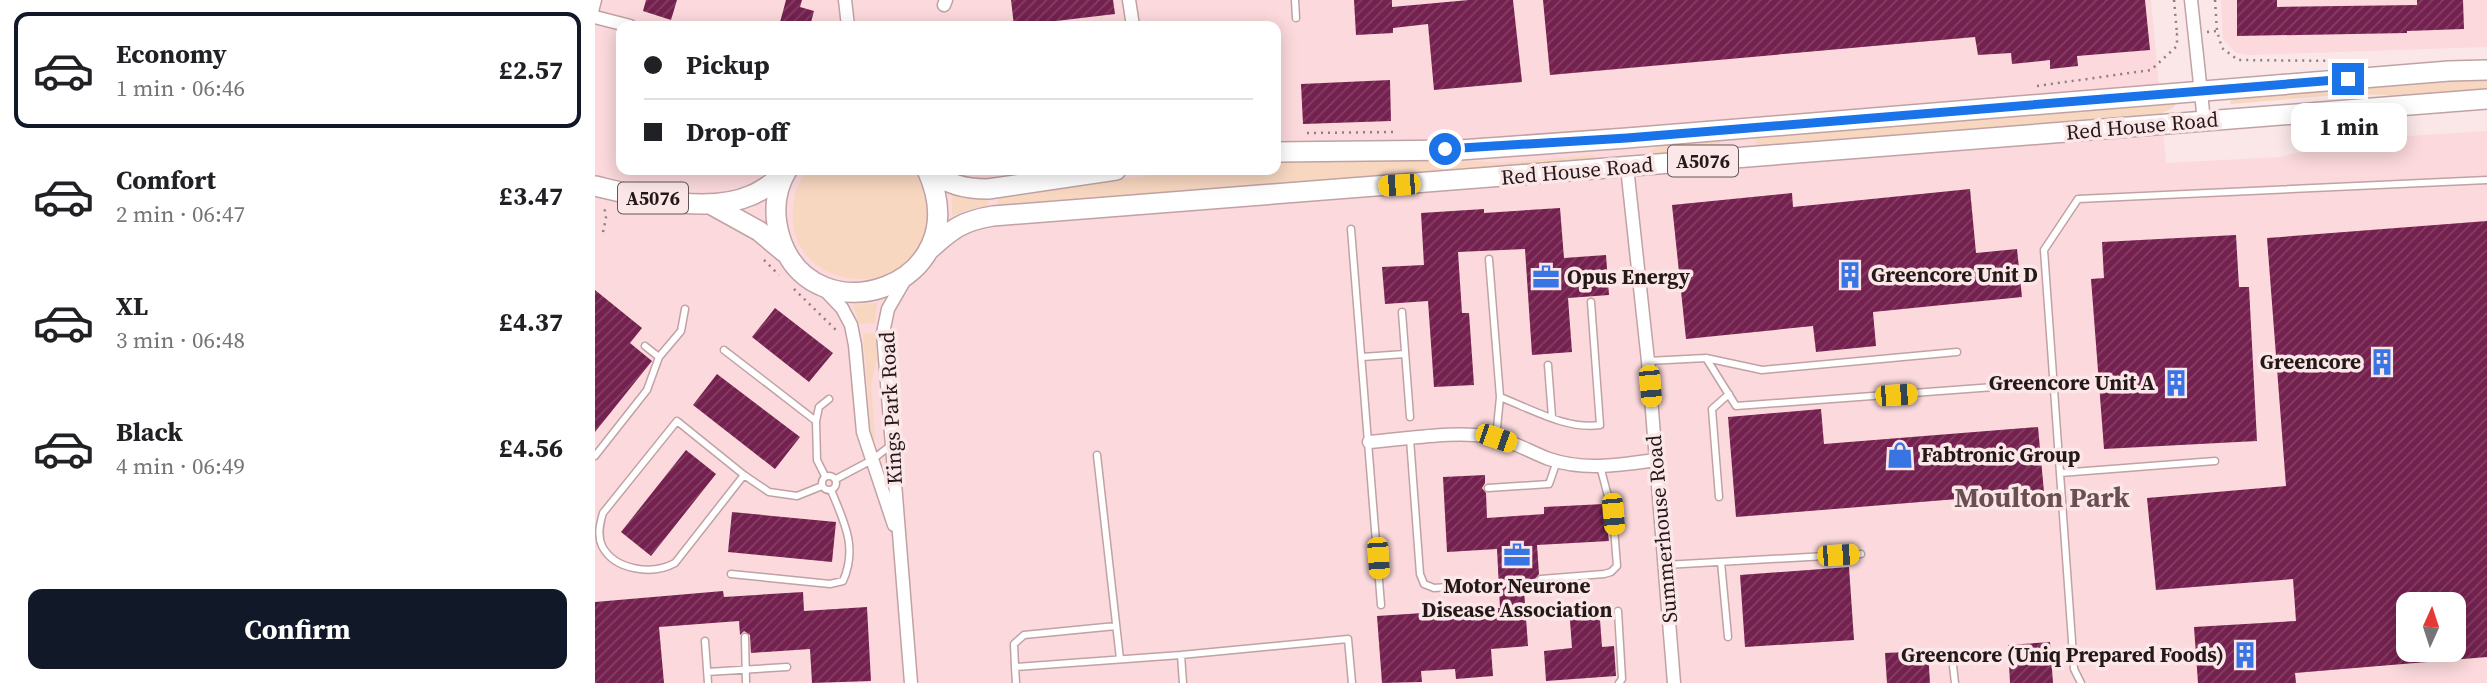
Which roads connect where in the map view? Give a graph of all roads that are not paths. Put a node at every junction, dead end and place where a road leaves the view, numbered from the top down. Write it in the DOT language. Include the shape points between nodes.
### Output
graph roads {
  1 [pos="598,0"];
  2 [pos="845,0"];
  3 [pos="1129,0"];
  4 [pos="1294,0"];
  5 [pos="2191,0"];
  6 [pos="595,14"];
  7 [pos="1296,18"];
  8 [pos="616,21"];
  9 [pos="847,21"];
  10 [pos="1132,21"];
  11 [pos="2487,70"];
  12 [pos="2201,91"];
  13 [pos="2487,99"];
  14 [pos="2204,121"];
  15 [pos="1460,150"];
  16 [pos="1281,152"];
  17 [pos="1626,167"];
  18 [pos="781,175"];
  19 [pos="785,175"];
  20 [pos="930,175"];
  21 [pos="936,175"];
  22 [pos="1082,175"];
  23 [pos="2487,180"];
  24 [pos="599,194"];
  25 [pos="712,205"];
  26 [pos="1351,229"];
  27 [pos="929,250"];
  28 [pos="788,255"];
  29 [pos="1489,259"];
  30 [pos="907,275"];
  31 [pos="818,283"];
  32 [pos="1591,302"];
  33 [pos="685,309"];
  34 [pos="1402,312"];
  35 [pos="645,346"];
  36 [pos="724,350"];
  37 [pos="1957,352"];
  38 [pos="1405,354"];
  39 [pos="659,357"];
  40 [pos="1361,357"];
  41 [pos="1706,358"];
  42 [pos="1648,361"];
  43 [pos="1548,365"];
  44 [pos="638,384"];
  45 [pos="2021,385"];
  46 [pos="647,390"];
  47 [pos="1728,394"];
  48 [pos="1500,397"];
  49 [pos="829,399"];
  50 [pos="1410,417"];
  51 [pos="1552,417"];
  52 [pos="816,421"];
  53 [pos="1496,438"];
  54 [pos="1410,439"];
  55 [pos="1369,442"];
  56 [pos="891,444"];
  57 [pos="1097,455"];
  58 [pos="595,456"];
  59 [pos="872,460"];
  60 [pos="1656,460"];
  61 [pos="1557,461"];
  62 [pos="2215,461"];
  63 [pos="1600,466"];
  64 [pos="2060,473"];
  65 [pos="744,475"];
  66 [pos="825,476"];
  67 [pos="836,479"];
  68 [pos="822,486"];
  69 [pos="1488,488"];
  70 [pos="831,490"];
  71 [pos="1719,497"];
  72 [pos="901,545"];
  73 [pos="1861,554"];
  74 [pos="1721,562"];
  75 [pos="1665,565"];
  76 [pos="731,574"];
  77 [pos="1541,579"];
  78 [pos="1487,584"];
  79 [pos="1381,605"];
  80 [pos="1618,611"];
  81 [pos="1116,626"];
  82 [pos="745,637"];
  83 [pos="1728,638"];
  84 [pos="705,641"];
  85 [pos="1181,654"];
  86 [pos="1952,657"];
  87 [pos="1120,659"];
  88 [pos="787,667"];
  89 [pos="1015,667"];
  90 [pos="746,670"];
  91 [pos="707,672"];
  92 [pos="708,683"];
  93 [pos="746,683"];
  94 [pos="911,683"];
  95 [pos="1016,683"];
  96 [pos="1183,683"];
  97 [pos="1352,683"];
  98 [pos="1619,683"];
  99 [pos="1674,683"];
  100 [pos="1955,683"];
  101 [pos="2081,683"];
  1 -- 6 [label="lane"];
  2 -- 9 [label="street"];
  3 -- 10 [label="street"];
  4 -- 7 [label="lane"];
  5 -- 12 [label="street"];
  6 -- 8 [label="street"];
  11 -- 12 [label="main road"];
  12 -- 14 [label="street"];
  12 -- 15 [label="main road"];
  13 -- 14 [label="main road, Red House Road / A5076"];
  14 -- 17 [label="main road, Red House Road / A5076"];
  15 -- 16 [label="main road"];
  15 -- 17 [label="main road" via="1500,156 1605,149"];
  17 -- 27 [label="main road, Red House Road / A5076" via="993,216 953,228"];
  17 -- 42 [label="street, Summerhouse Road"];
  18 -- 25 [label="main road, A5076" via="749,197"];
  19 -- 28 [label="main road" via="775,214"];
  20 -- 27 [label="main road" via="938,218"];
  21 -- 22 [label="main road" via="970,189"];
  23 -- 64 [label="lane" via="2078,199 2044,250"];
  24 -- 25 [label="main road, A5076"];
  25 -- 28 [label="main road, A5076" via="759,231"];
  26 -- 40 [label="lane"];
  27 -- 30 [label="main road, Red House Road"];
  28 -- 31 [label="main road"];
  29 -- 48 [label="lane"];
  30 -- 31 [label="main road" via="864,292"];
  30 -- 56 [label="street, Kings Park Road" via="888,309 883,333"];
  31 -- 59 [label="street, Kings Park Road" via="851,325 863,432"];
  32 -- 51 [label="lane" via="1600,425 1574,425"];
  33 -- 39 [label="lane" via="681,331"];
  34 -- 38 [label="lane"];
  35 -- 39 [label="lane"];
  36 -- 52 [label="lane"];
  37 -- 41 [label="lane" via="1762,370"];
  38 -- 40 [label="lane"];
  38 -- 50 [label="lane"];
  39 -- 46 [label="lane"];
  40 -- 55 [label="lane"];
  41 -- 42 [label="lane"];
  41 -- 47 [label="lane"];
  42 -- 60 [label="street, Summerhouse Road"];
  43 -- 51 [label="lane"];
  44 -- 46 [label="lane"];
  45 -- 47 [label="lane" via="1736,406"];
  46 -- 58 [label="lane"];
  47 -- 71 [label="lane" via="1712,409"];
  48 -- 51 [label="lane"];
  48 -- 53 [label="lane"];
  49 -- 52 [label="lane" via="819,407"];
  52 -- 66 [label="lane" via="817,460"];
  53 -- 54 [label="street"];
  53 -- 61 [label="street"];
  54 -- 55 [label="street"];
  54 -- 78 [label="lane" via="1424,584 1434,588"];
  55 -- 79 [label="lane"];
  56 -- 59 [label="lane"];
  56 -- 72 [label="street, Kings Park Road"];
  57 -- 81 [label="lane"];
  59 -- 67 [label="lane"];
  59 -- 72 [label="street, Kings Park Road"];
  60 -- 63 [label="street"];
  60 -- 75 [label="street, Summerhouse Road"];
  61 -- 63 [label="street"];
  61 -- 69 [label="lane" via="1549,484"];
  62 -- 64 [label="lane"];
  63 -- 77 [label="lane" via="1613,514 1617,566 1604,574"];
  64 -- 101 [label="lane" via="2074,669"];
  65 -- 65 [label="lane" via="677,421 603,513 601,545 628,567 662,570 675,564"];
  65 -- 68 [label="lane" via="769,492 797,496"];
  66 -- 67 [label="lane"];
  66 -- 68 [label="lane"];
  67 -- 70 [label="lane"];
  68 -- 70 [label="lane"];
  70 -- 76 [label="lane" via="850,543 843,581 830,584"];
  72 -- 94 [label="street, Kings Park Road"];
  73 -- 74 [label="lane"];
  74 -- 75 [label="lane"];
  74 -- 83 [label="lane"];
  75 -- 99 [label="street, Summerhouse Road"];
  80 -- 98 [label="lane"];
  81 -- 87 [label="lane"];
  81 -- 89 [label="lane" via="1024,635 1014,644"];
  82 -- 90 [label="lane"];
  84 -- 91 [label="lane"];
  85 -- 87 [label="lane"];
  85 -- 96 [label="lane"];
  85 -- 97 [label="lane" via="1348,639"];
  86 -- 100 [label="lane"];
  87 -- 89 [label="lane"];
  88 -- 90 [label="lane"];
  89 -- 95 [label="lane"];
  90 -- 91 [label="lane"];
  90 -- 93 [label="lane"];
  91 -- 92 [label="lane"];
}
